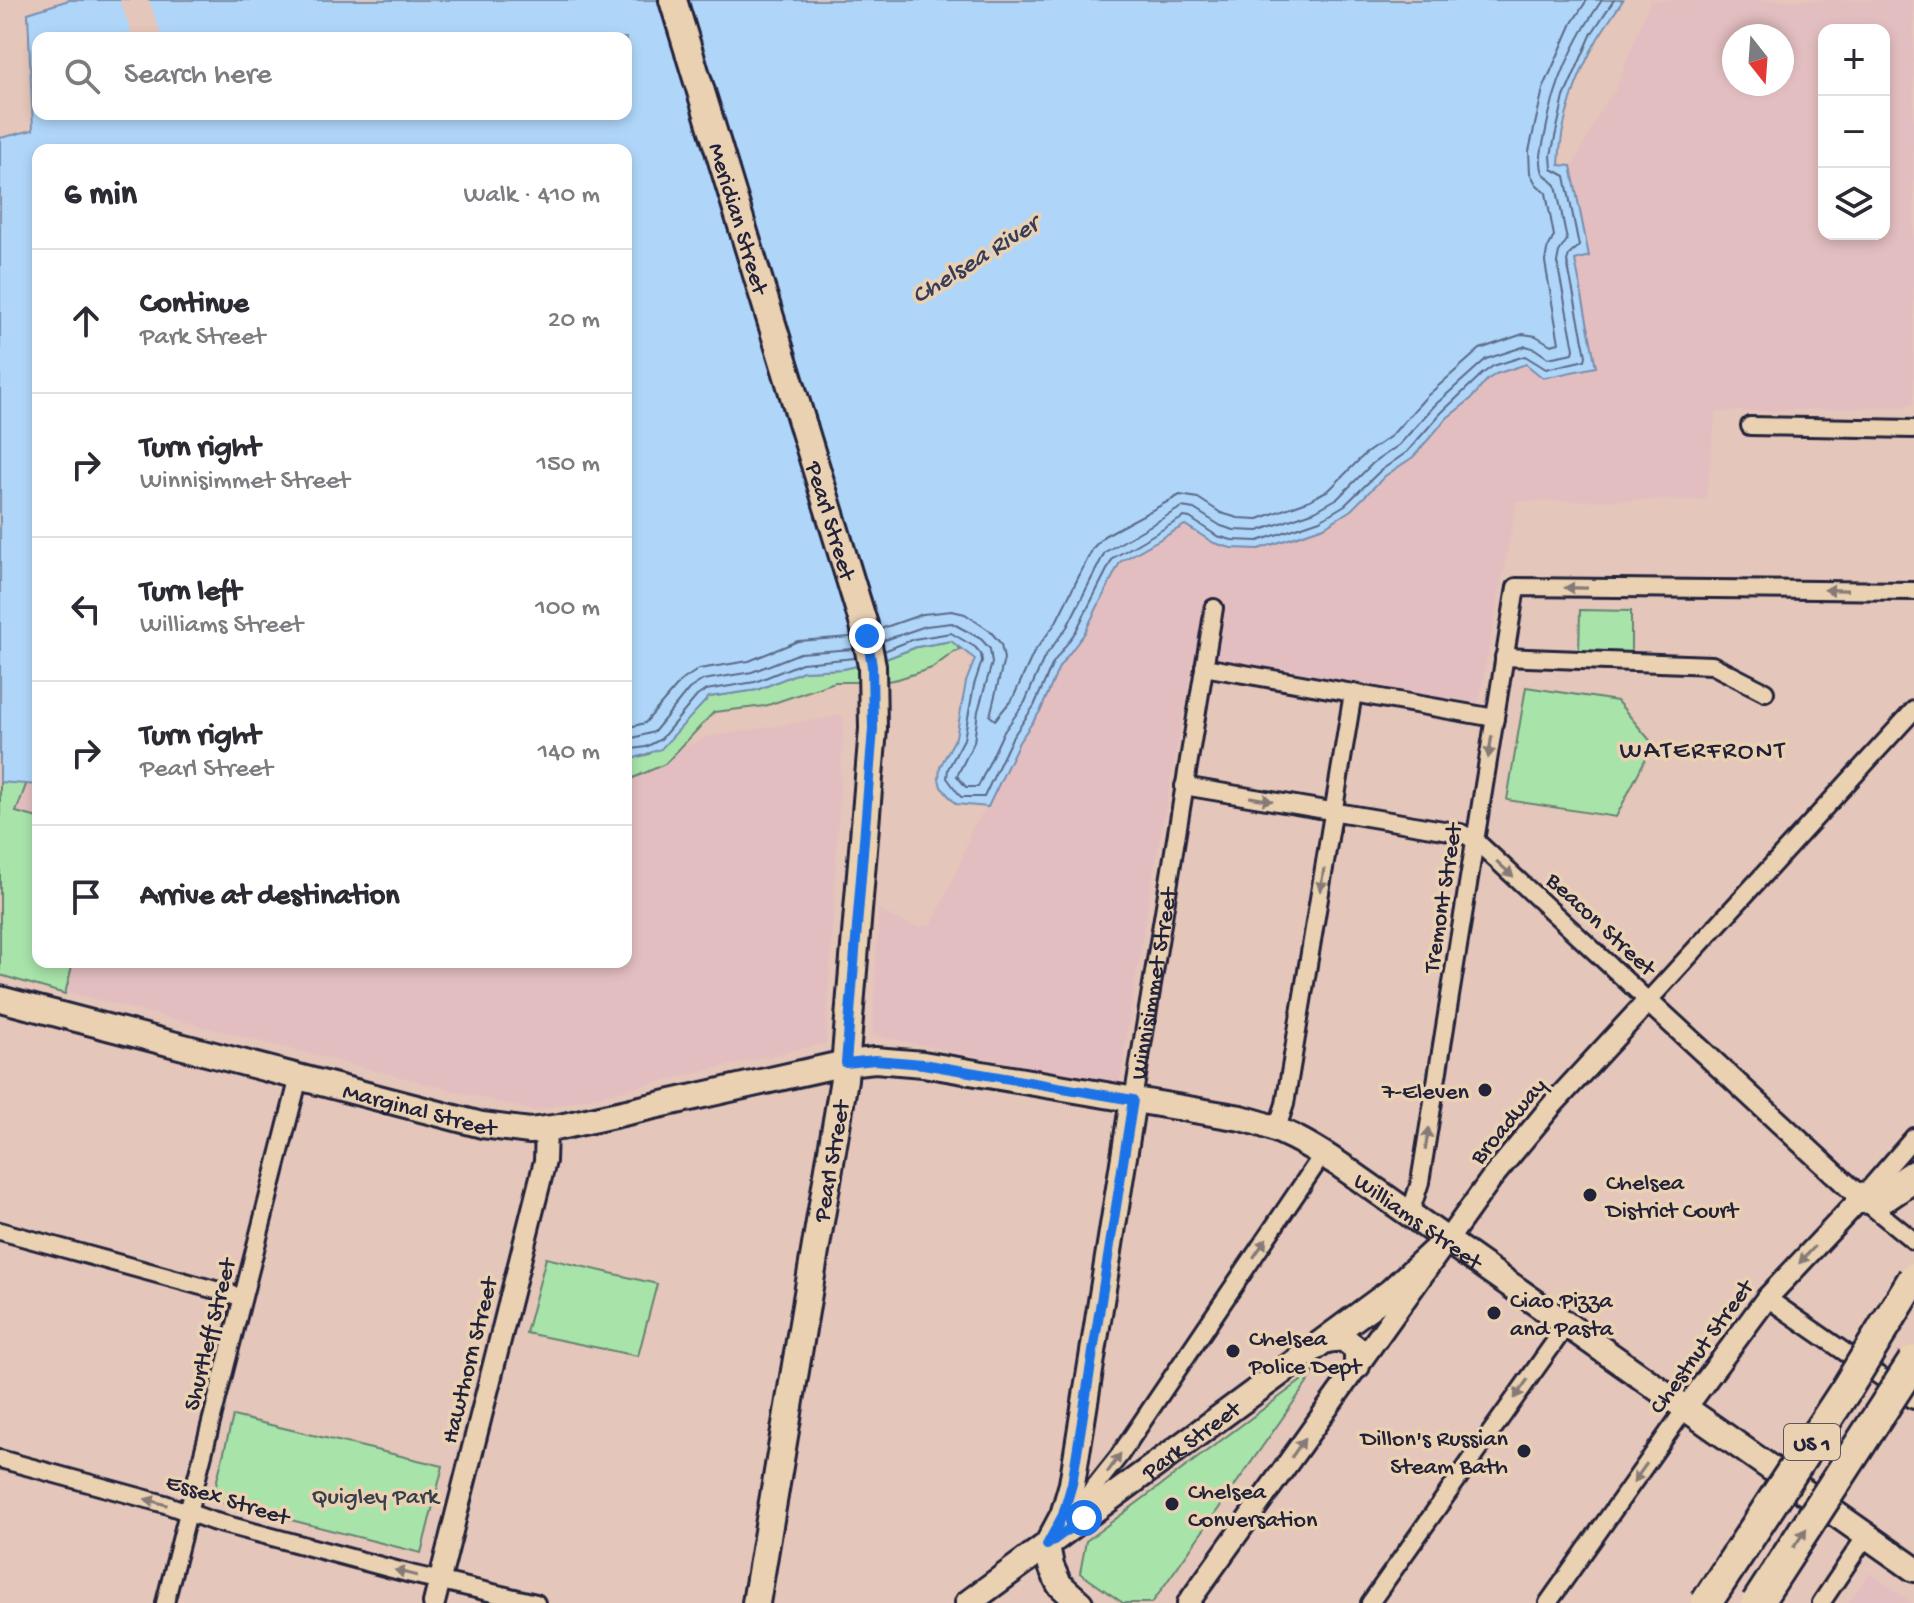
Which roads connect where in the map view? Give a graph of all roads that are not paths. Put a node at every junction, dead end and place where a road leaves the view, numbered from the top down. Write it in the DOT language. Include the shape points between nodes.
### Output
graph roads {
  1 [pos="673,0"];
  2 [pos="1750,426"];
  3 [pos="1914,429"];
  4 [pos="807,436"];
  5 [pos="1914,591"];
  6 [pos="1214,608"];
  7 [pos="1504,657"];
  8 [pos="1204,667"];
  9 [pos="1765,692"];
  10 [pos="1353,693"];
  11 [pos="1914,710"];
  12 [pos="1495,718"];
  13 [pos="1184,786"];
  14 [pos="1334,812"];
  15 [pos="1475,840"];
  16 [pos="0,999"];
  17 [pos="1648,1001"];
  18 [pos="846,1063"];
  19 [pos="299,1077"];
  20 [pos="1133,1100"];
  21 [pos="1277,1128"];
  22 [pos="546,1129"];
  23 [pos="1914,1137"];
  24 [pos="1323,1154"];
  25 [pos="1914,1176"];
  26 [pos="1861,1198"];
  27 [pos="1406,1213"];
  28 [pos="0,1231"];
  29 [pos="1445,1241"];
  30 [pos="1914,1241"];
  31 [pos="1914,1279"];
  32 [pos="241,1297"];
  33 [pos="1767,1298"];
  34 [pos="1566,1326"];
  35 [pos="1326,1340"];
  36 [pos="1914,1361"];
  37 [pos="1357,1366"];
  38 [pos="1914,1400"];
  39 [pos="1685,1409"];
  40 [pos="0,1459"];
  41 [pos="188,1512"];
  42 [pos="1866,1536"];
  43 [pos="1047,1545"];
  44 [pos="1914,1569"];
  45 [pos="439,1580"];
  46 [pos="1067,1599"];
  47 [pos="165,1603"];
  48 [pos="434,1603"];
  49 [pos="536,1603"];
  50 [pos="756,1603"];
  51 [pos="968,1603"];
  52 [pos="1188,1603"];
  53 [pos="1370,1603"];
  54 [pos="1548,1603"];
  55 [pos="1706,1603"];
  56 [pos="1757,1603"];
  57 [pos="1821,1603"];
  1 -- 4 [label="main road, Meridian Street"];
  2 -- 3 [label="street"];
  4 -- 18 [label="main road, Pearl Street" via="872,666"];
  5 -- 7 [label="street, Tremont Street, one-way" via="1516,587"];
  6 -- 8 [label="street, Winnisimmet Street"];
  7 -- 9 [label="street" via="1712,665"];
  7 -- 12 [label="street, Tremont Street"];
  8 -- 10 [label="street"];
  8 -- 13 [label="street, Winnisimmet Street"];
  10 -- 12 [label="street"];
  10 -- 14 [label="street"];
  11 -- 17 [label="street, Broadway"];
  12 -- 15 [label="street, Tremont Street, one-way"];
  13 -- 14 [label="street, Beacon Street, one-way"];
  13 -- 20 [label="street, Winnisimmet Street"];
  14 -- 15 [label="street, Beacon Street" via="1461,833"];
  14 -- 21 [label="street, one-way"];
  15 -- 17 [label="street, Beacon Street, one-way"];
  27 -- 15 [label="street, Tremont Street, one-way" via="1420,1182"];
  16 -- 19 [label="main road, Marginal Street"];
  17 -- 26 [label="street, Beacon Street"];
  17 -- 29 [label="street, Broadway" via="1546,1112"];
  18 -- 20 [label="main road, Williams Street" via="915,1063"];
  18 -- 22 [label="main road, Marginal Street"];
  18 -- 50 [label="main road, Pearl Street"];
  19 -- 22 [label="main road, Marginal Street" via="482,1125"];
  19 -- 32 [label="street, Shurtleff Street"];
  20 -- 21 [label="main road, Williams Street"];
  20 -- 43 [label="main road, Winnisimmet Street" via="1072,1484"];
  21 -- 24 [label="main road, Williams Street"];
  22 -- 45 [label="street, Hawthorn Street" via="545,1161"];
  23 -- 26 [label="street, Chestnut Street"];
  24 -- 27 [label="main road, Williams Street"];
  43 -- 24 [label="street, one-way" via="1107,1473"];
  25 -- 26 [label="highway" via="1886,1195"];
  26 -- 30 [label="street, Beacon Street"];
  26 -- 33 [label="street, Chestnut Street, one-way"];
  27 -- 29 [label="main road, Williams Street"];
  28 -- 32 [label="street"];
  29 -- 34 [label="main road, Williams Street"];
  29 -- 35 [label="main road, Park Street" via="1405,1281"];
  29 -- 37 [label="street, Broadway"];
  31 -- 55 [label="highway, US 1, bridge"];
  32 -- 41 [label="street, Shurtleff Street"];
  33 -- 38 [label="street"];
  33 -- 39 [label="street, Chestnut Street"];
  34 -- 39 [label="main road, Williams Street"];
  34 -- 53 [label="street, one-way"];
  35 -- 37 [label="main road" via="1343,1338 1357,1349"];
  35 -- 43 [label="main road, Park Street"];
  56 -- 36 [label="highway, one-way, bridge"];
  52 -- 37 [label="street, Broadway, one-way"];
  39 -- 42 [label="main road, Williams Street"];
  39 -- 54 [label="street, Chestnut Street, one-way"];
  41 -- 40 [label="street, Essex Street, one-way"];
  45 -- 41 [label="street, Essex Street, one-way"];
  41 -- 47 [label="street, Shurtleff Street"];
  42 -- 44 [label="main road, Williams Street"];
  42 -- 57 [label="street"];
  43 -- 46 [label="main road"];
  43 -- 51 [label="main road, Park Street"];
  45 -- 48 [label="street, Hawthorn Street"];
  45 -- 49 [label="street, Essex Street"];
}
